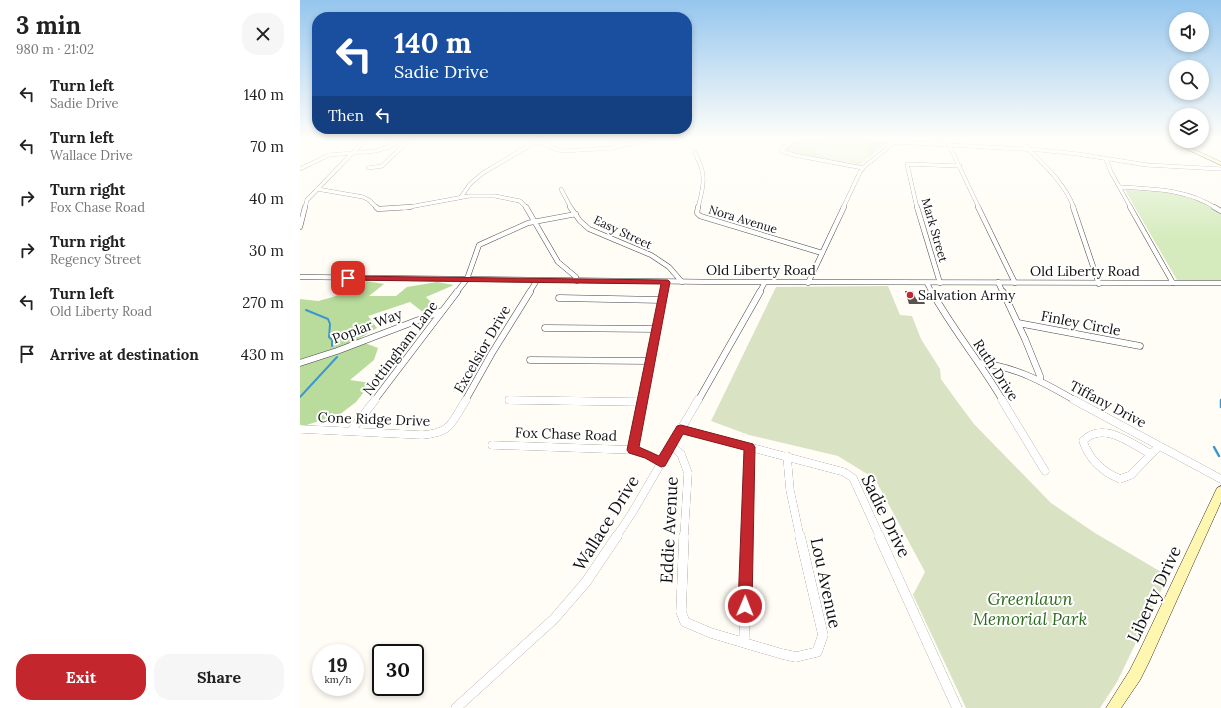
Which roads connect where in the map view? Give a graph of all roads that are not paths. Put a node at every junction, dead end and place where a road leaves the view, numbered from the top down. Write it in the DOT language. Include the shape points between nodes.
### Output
graph roads {
  1 [pos="334,172"];
  2 [pos="486,172"];
  3 [pos="702,172"];
  4 [pos="861,172"];
  5 [pos="910,172"];
  6 [pos="963,172"];
  7 [pos="1049,172"];
  8 [pos="1111,172"];
  9 [pos="1120,187"];
  10 [pos="317,189"];
  11 [pos="561,189"];
  12 [pos="461,197"];
  13 [pos="1221,211"];
  14 [pos="576,214"];
  15 [pos="535,221"];
  16 [pos="300,227"];
  17 [pos="822,253"];
  18 [pos="300,277"];
  19 [pos="467,279"];
  20 [pos="537,280"];
  21 [pos="577,280"];
  22 [pos="666,282"];
  23 [pos="682,282"];
  24 [pos="765,282"];
  25 [pos="998,282"];
  26 [pos="1015,282"];
  27 [pos="808,283"];
  28 [pos="927,283"];
  29 [pos="940,283"];
  30 [pos="1173,283"];
  31 [pos="1221,283"];
  32 [pos="1098,284"];
  33 [pos="559,298"];
  34 [pos="662,300"];
  35 [pos="442,311"];
  36 [pos="1018,323"];
  37 [pos="545,328"];
  38 [pos="657,329"];
  39 [pos="1140,346"];
  40 [pos="530,360"];
  41 [pos="651,361"];
  42 [pos="300,363"];
  43 [pos="979,363"];
  44 [pos="1040,381"];
  45 [pos="509,400"];
  46 [pos="643,402"];
  47 [pos="300,429"];
  48 [pos="681,429"];
  49 [pos="446,430"];
  50 [pos="351,431"];
  51 [pos="492,445"];
  52 [pos="671,445"];
  53 [pos="1159,446"];
  54 [pos="749,447"];
  55 [pos="633,450"];
  56 [pos="1151,454"];
  57 [pos="788,456"];
  58 [pos="661,463"];
  59 [pos="1045,471"];
  60 [pos="1221,479"];
  61 [pos="1221,491"];
  62 [pos="685,622"];
  63 [pos="744,642"];
  64 [pos="456,708"];
  65 [pos="957,708"];
  66 [pos="1113,708"];
  1 -- 10 [label="street"];
  2 -- 12 [label="street" via="475,179"];
  3 -- 17 [label="street, Nora Avenue" via="697,213 700,216"];
  4 -- 17 [label="street"];
  5 -- 29 [label="street, Mark Street" via="918,211"];
  6 -- 26 [label="street"];
  7 -- 32 [label="street" via="1070,197"];
  8 -- 9 [label="street"];
  9 -- 13 [label="street" via="1161,188 1179,192 1204,200"];
  9 -- 30 [label="street"];
  10 -- 12 [label="street" via="363,197 378,208 384,209"];
  10 -- 16 [label="street" via="307,200"];
  11 -- 14 [label="street, Easy Street"];
  12 -- 15 [label="street" via="495,196 520,202 529,209"];
  14 -- 15 [label="street, Easy Street"];
  14 -- 23 [label="street, Easy Street" via="590,229 640,249 666,266"];
  15 -- 19 [label="street, Easy Street" via="479,245"];
  15 -- 21 [label="street" via="553,255"];
  17 -- 27 [label="street"];
  18 -- 19 [label="street, Old Liberty Road"];
  19 -- 20 [label="street, Old Liberty Road"];
  19 -- 35 [label="street, Nottingham Lane"];
  20 -- 21 [label="street, Old Liberty Road"];
  20 -- 49 [label="street, Excelsior Drive"];
  21 -- 22 [label="street, Old Liberty Road"];
  22 -- 23 [label="street, Old Liberty Road"];
  22 -- 34 [label="street"];
  23 -- 24 [label="street, Old Liberty Road"];
  24 -- 27 [label="street, Old Liberty Road"];
  24 -- 48 [label="street, Wallace Drive"];
  25 -- 26 [label="street, Old Liberty Road"];
  25 -- 29 [label="street, Old Liberty Road"];
  25 -- 36 [label="street"];
  26 -- 32 [label="street, Old Liberty Road"];
  27 -- 28 [label="street, Old Liberty Road"];
  28 -- 29 [label="street, Old Liberty Road"];
  28 -- 43 [label="street, Ruth Drive"];
  30 -- 31 [label="street, Old Liberty Road"];
  30 -- 32 [label="street, Old Liberty Road"];
  33 -- 34 [label="street"];
  34 -- 38 [label="street"];
  35 -- 42 [label="street, Poplar Way"];
  35 -- 50 [label="street, Nottingham Lane"];
  36 -- 39 [label="street, Finley Circle"];
  36 -- 44 [label="street"];
  37 -- 38 [label="street"];
  38 -- 41 [label="street"];
  40 -- 41 [label="street"];
  41 -- 46 [label="street"];
  43 -- 44 [label="street, Tiffany Drive" via="1003,366"];
  43 -- 59 [label="street, Ruth Drive"];
  44 -- 53 [label="street, Tiffany Drive"];
  45 -- 46 [label="street"];
  46 -- 55 [label="street"];
  47 -- 50 [label="street, Cone Ridge Drive"];
  48 -- 52 [label="street, Wallace Drive"];
  48 -- 54 [label="street, Sadie Drive"];
  49 -- 50 [label="street, Cone Ridge Drive" via="437,434 422,435"];
  51 -- 55 [label="street, Fox Chase Road"];
  52 -- 58 [label="street, Wallace Drive"];
  52 -- 62 [label="street, Eddie Avenue" via="681,454 688,473 680,581 681,612"];
  53 -- 56 [label="street"];
  53 -- 60 [label="street, Tiffany Drive"];
  54 -- 57 [label="street, Sadie Drive"];
  54 -- 63 [label="street"];
  55 -- 58 [label="street, Fox Chase Road" via="649,455"];
  56 -- 56 [label="street" via="1103,431 1093,433 1083,441 1084,447 1095,461 1120,479 1131,475"];
  57 -- 63 [label="street, Lou Avenue" via="790,490 820,618 823,635 821,644 817,652 796,657"];
  57 -- 65 [label="street, Sadie Drive" via="844,472 853,478"];
  58 -- 64 [label="street, Wallace Drive" via="584,586 554,618"];
  61 -- 66 [label="main road, Liberty Drive" via="1144,657"];
  62 -- 63 [label="street, Lou Avenue"];
}
